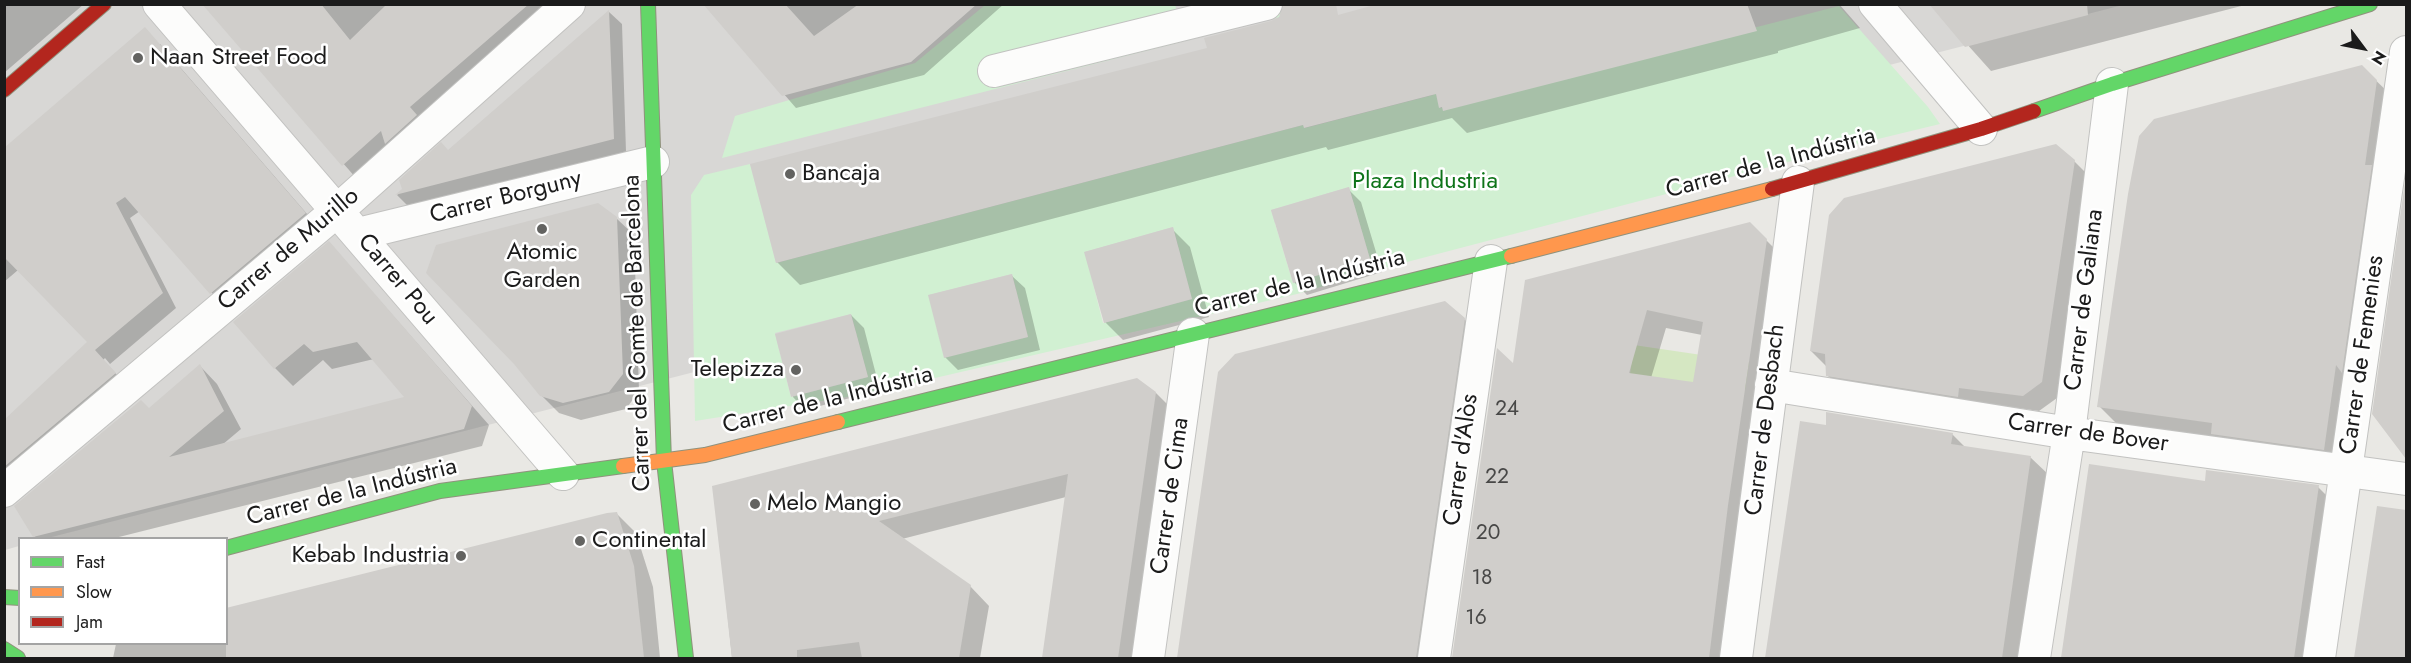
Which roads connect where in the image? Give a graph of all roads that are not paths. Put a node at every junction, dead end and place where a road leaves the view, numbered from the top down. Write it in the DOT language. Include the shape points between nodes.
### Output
graph roads {
  1 [pos="104,4"];
  2 [pos="159,4"];
  3 [pos="569,4"];
  4 [pos="648,4"];
  5 [pos="1266,4"];
  6 [pos="1875,4"];
  7 [pos="2370,4"];
  8 [pos="2406,52"];
  9 [pos="994,71"];
  10 [pos="2112,84"];
  11 [pos="4,90"];
  12 [pos="1981,129"];
  13 [pos="654,162"];
  14 [pos="1798,182"];
  15 [pos="338,210"];
  16 [pos="358,234"];
  17 [pos="1491,261"];
  18 [pos="1193,334"];
  19 [pos="1771,385"];
  20 [pos="2069,433"];
  21 [pos="664,461"];
  22 [pos="2347,470"];
  23 [pos="563,474"];
  24 [pos="2406,480"];
  25 [pos="4,491"];
  26 [pos="228,547"];
  27 [pos="4,649"];
  28 [pos="18,658"];
  29 [pos="686,658"];
  30 [pos="1148,658"];
  31 [pos="1434,658"];
  32 [pos="1736,658"];
  33 [pos="2034,658"];
  34 [pos="2319,658"];
  1 -- 11 [label="street"];
  2 -- 15 [label="street, Carrer Pou"];
  3 -- 15 [label="street, Carrer de Murillo"];
  4 -- 13 [label="street, Carrer del Comte de Barcelona"];
  5 -- 9 [label="street"];
  6 -- 12 [label="street"];
  7 -- 10 [label="street, Carrer de la Indústria"];
  8 -- 22 [label="street, Carrer de Femenies"];
  10 -- 12 [label="street, Carrer de la Indústria"];
  10 -- 20 [label="street, Carrer de Galiana"];
  12 -- 14 [label="street, Carrer de la Indústria"];
  13 -- 16 [label="street, Carrer Borguny"];
  13 -- 21 [label="street, Carrer del Comte de Barcelona"];
  14 -- 17 [label="street, Carrer de la Indústria"];
  14 -- 19 [label="street, Carrer de Desbach"];
  15 -- 16 [label="street, Carrer Pou"];
  15 -- 25 [label="street, Carrer de Murillo"];
  16 -- 23 [label="street, Carrer Pou"];
  17 -- 18 [label="street, Carrer de la Indústria"];
  17 -- 31 [label="street, Carrer d'Alòs"];
  18 -- 21 [label="street, Carrer de la Indústria" via="705,455"];
  18 -- 30 [label="street, Carrer de Cima"];
  19 -- 20 [label="street, Carrer de Bover"];
  19 -- 32 [label="street, Carrer de Desbach"];
  20 -- 22 [label="street, Carrer de Bover"];
  20 -- 33 [label="street, Carrer de Galiana"];
  21 -- 23 [label="street, Carrer de la Indústria"];
  21 -- 29 [label="street, Carrer del Comte de Barcelona"];
  22 -- 24 [label="street, Carrer de Bover"];
  22 -- 34 [label="street, Carrer de Femenies"];
  23 -- 26 [label="street, Carrer de la Indústria" via="440,491"];
  27 -- 28 [label="street"];
}
